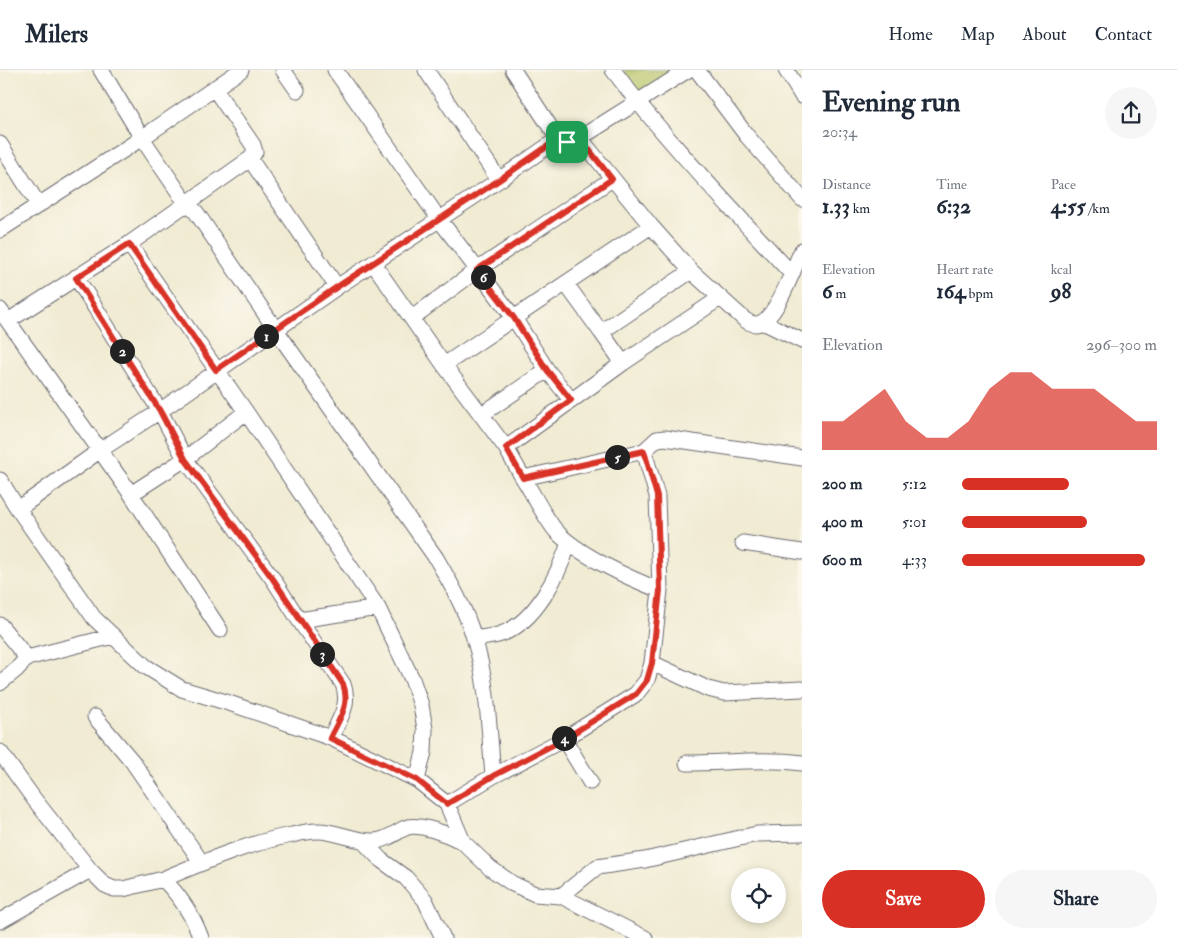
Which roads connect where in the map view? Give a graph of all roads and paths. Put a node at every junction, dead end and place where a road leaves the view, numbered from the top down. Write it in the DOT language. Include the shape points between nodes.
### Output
graph roads {
  1 [pos="101,70"];
  2 [pos="241,70"];
  3 [pos="283,70"];
  4 [pos="335,70"];
  5 [pos="426,70"];
  6 [pos="513,70"];
  7 [pos="613,70"];
  8 [pos="688,70"];
  9 [pos="697,70"];
  10 [pos="786,70"];
  11 [pos="214,88"];
  12 [pos="297,90"];
  13 [pos="802,96"];
  14 [pos="637,102"];
  15 [pos="142,138"];
  16 [pos="580,138"];
  17 [pos="558,139"];
  18 [pos="0,144"];
  19 [pos="250,158"];
  20 [pos="612,179"];
  21 [pos="499,180"];
  22 [pos="802,198"];
  23 [pos="186,203"];
  24 [pos="38,204"];
  25 [pos="439,219"];
  26 [pos="651,226"];
  27 [pos="0,230"];
  28 [pos="129,244"];
  29 [pos="802,250"];
  30 [pos="372,263"];
  31 [pos="477,270"];
  32 [pos="691,271"];
  33 [pos="791,272"];
  34 [pos="76,278"];
  35 [pos="566,284"];
  36 [pos="337,287"];
  37 [pos="720,298"];
  38 [pos="4,316"];
  39 [pos="412,318"];
  40 [pos="514,318"];
  41 [pos="763,322"];
  42 [pos="276,330"];
  43 [pos="601,332"];
  44 [pos="802,341"];
  45 [pos="623,363"];
  46 [pos="444,365"];
  47 [pos="216,370"];
  48 [pos="547,370"];
  49 [pos="571,400"];
  50 [pos="160,411"];
  51 [pos="246,412"];
  52 [pos="482,415"];
  53 [pos="506,448"];
  54 [pos="100,451"];
  55 [pos="644,451"];
  56 [pos="802,458"];
  57 [pos="185,459"];
  58 [pos="523,478"];
  59 [pos="0,480"];
  60 [pos="130,494"];
  61 [pos="18,509"];
  62 [pos="743,543"];
  63 [pos="569,544"];
  64 [pos="802,552"];
  65 [pos="660,590"];
  66 [pos="378,608"];
  67 [pos="300,620"];
  68 [pos="0,626"];
  69 [pos="220,630"];
  70 [pos="112,636"];
  71 [pos="475,639"];
  72 [pos="27,658"];
  73 [pos="652,663"];
  74 [pos="0,683"];
  75 [pos="802,689"];
  76 [pos="94,717"];
  77 [pos="330,738"];
  78 [pos="564,739"];
  79 [pos="0,752"];
  80 [pos="687,762"];
  81 [pos="802,763"];
  82 [pos="493,776"];
  83 [pos="417,780"];
  84 [pos="590,782"];
  85 [pos="447,804"];
  86 [pos="802,832"];
  87 [pos="364,841"];
  88 [pos="462,842"];
  89 [pos="202,863"];
  90 [pos="90,870"];
  91 [pos="163,880"];
  92 [pos="562,896"];
  93 [pos="0,921"];
  94 [pos="617,931"];
  95 [pos="201,938"];
  96 [pos="443,938"];
  97 [pos="645,938"];
  1 -- 15 [label="street"];
  2 -- 11 [label="street"];
  3 -- 12 [label="street"];
  4 -- 25 [label="street"];
  5 -- 21 [label="street"];
  6 -- 17 [label="street"];
  7 -- 14 [label="street"];
  8 -- 14 [label="street"];
  9 -- 22 [label="street" via="747,136"];
  10 -- 13 [label="street"];
  11 -- 15 [label="street"];
  11 -- 19 [label="street" via="253,145 254,152"];
  14 -- 16 [label="street"];
  14 -- 33 [label="street"];
  15 -- 23 [label="street"];
  15 -- 24 [label="street"];
  16 -- 17 [label="street" via="567,142"];
  16 -- 20 [label="street"];
  17 -- 21 [label="street"];
  18 -- 24 [label="street"];
  19 -- 23 [label="street"];
  19 -- 36 [label="street"];
  20 -- 26 [label="street"];
  20 -- 31 [label="street"];
  21 -- 25 [label="street"];
  23 -- 28 [label="street"];
  23 -- 42 [label="street" via="196,212"];
  24 -- 27 [label="street"];
  25 -- 30 [label="street"];
  25 -- 31 [label="street"];
  26 -- 32 [label="street"];
  26 -- 35 [label="street"];
  28 -- 34 [label="street"];
  28 -- 47 [label="street"];
  29 -- 33 [label="street"];
  30 -- 36 [label="street"];
  30 -- 39 [label="street"];
  31 -- 39 [label="street"];
  31 -- 40 [label="street"];
  32 -- 37 [label="street"];
  32 -- 43 [label="street"];
  33 -- 41 [label="street" via="778,306"];
  34 -- 38 [label="street"];
  34 -- 50 [label="street"];
  35 -- 40 [label="street"];
  35 -- 43 [label="street"];
  36 -- 42 [label="street"];
  37 -- 41 [label="street" via="744,320 755,324"];
  37 -- 45 [label="street"];
  38 -- 54 [label="street"];
  39 -- 46 [label="street"];
  40 -- 46 [label="street"];
  40 -- 48 [label="street"];
  41 -- 44 [label="street"];
  42 -- 47 [label="street"];
  42 -- 71 [label="street" via="436,558 457,594"];
  43 -- 45 [label="street"];
  45 -- 49 [label="street"];
  46 -- 52 [label="street"];
  47 -- 50 [label="street"];
  47 -- 51 [label="street"];
  48 -- 49 [label="street"];
  48 -- 52 [label="street"];
  49 -- 53 [label="street"];
  50 -- 54 [label="street"];
  50 -- 57 [label="street"];
  51 -- 57 [label="street"];
  51 -- 66 [label="street"];
  52 -- 53 [label="street"];
  53 -- 58 [label="street"];
  54 -- 60 [label="street"];
  54 -- 61 [label="street"];
  55 -- 56 [label="street" via="658,439 665,438"];
  55 -- 58 [label="street"];
  55 -- 65 [label="street" via="657,496"];
  57 -- 60 [label="street"];
  57 -- 67 [label="street"];
  58 -- 63 [label="street" via="556,530"];
  59 -- 61 [label="street"];
  60 -- 69 [label="street"];
  61 -- 70 [label="street" via="94,618"];
  62 -- 64 [label="street"];
  63 -- 65 [label="street" via="634,581"];
  63 -- 71 [label="street" via="562,564 541,601 525,618 502,634"];
  65 -- 73 [label="street"];
  66 -- 67 [label="street"];
  66 -- 83 [label="street" via="412,679 420,706 425,729 424,752"];
  67 -- 77 [label="street" via="347,695 344,710"];
  68 -- 72 [label="street"];
  70 -- 72 [label="street"];
  70 -- 77 [label="street" via="145,666 182,689"];
  71 -- 82 [label="street" via="486,691"];
  72 -- 74 [label="street"];
  73 -- 75 [label="street" via="724,693"];
  73 -- 78 [label="street" via="647,680 636,694"];
  76 -- 89 [label="street" via="132,760"];
  77 -- 83 [label="street"];
  78 -- 82 [label="street"];
  78 -- 84 [label="street"];
  79 -- 90 [label="street"];
  80 -- 81 [label="street" via="771,760"];
  82 -- 85 [label="street"];
  83 -- 85 [label="street"];
  85 -- 88 [label="street"];
  86 -- 92 [label="street" via="757,834 645,860 597,867"];
  87 -- 88 [label="street" via="386,838 407,827 422,827"];
  87 -- 89 [label="street" via="331,831 316,831 273,839"];
  87 -- 96 [label="street" via="381,860 406,878 425,900"];
  88 -- 92 [label="street" via="513,884 535,894"];
  89 -- 91 [label="street"];
  90 -- 91 [label="street" via="105,886 114,889"];
  90 -- 93 [label="street"];
  91 -- 95 [label="street" via="180,898"];
  92 -- 94 [label="street"];
  94 -- 97 [label="street"];
}
